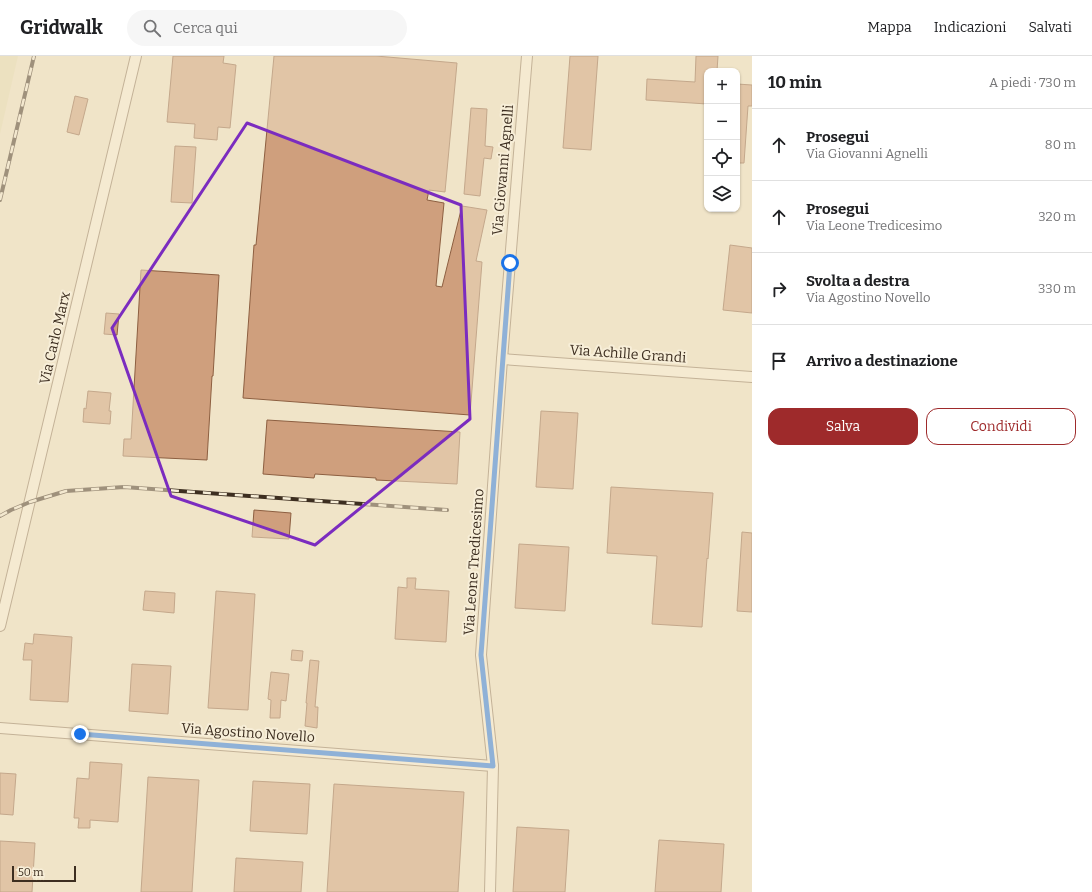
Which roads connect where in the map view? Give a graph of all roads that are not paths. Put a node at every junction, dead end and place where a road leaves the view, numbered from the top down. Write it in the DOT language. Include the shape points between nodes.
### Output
graph roads {
  1 [pos="136,56"];
  2 [pos="526,56"];
  3 [pos="502,359"];
  4 [pos="752,377"];
  5 [pos="0,626"];
  6 [pos="0,728"];
  7 [pos="493,766"];
  8 [pos="490,892"];
  1 -- 5 [label="street, Via Carlo Marx"];
  2 -- 3 [label="street, Via Giovanni Agnelli"];
  3 -- 4 [label="street, Via Achille Grandi"];
  3 -- 7 [label="street, Via Leone Tredicesimo" via="481,655"];
  6 -- 7 [label="street, Via Agostino Novello"];
  7 -- 8 [label="street, Via Leone Tredicesimo"];
}
